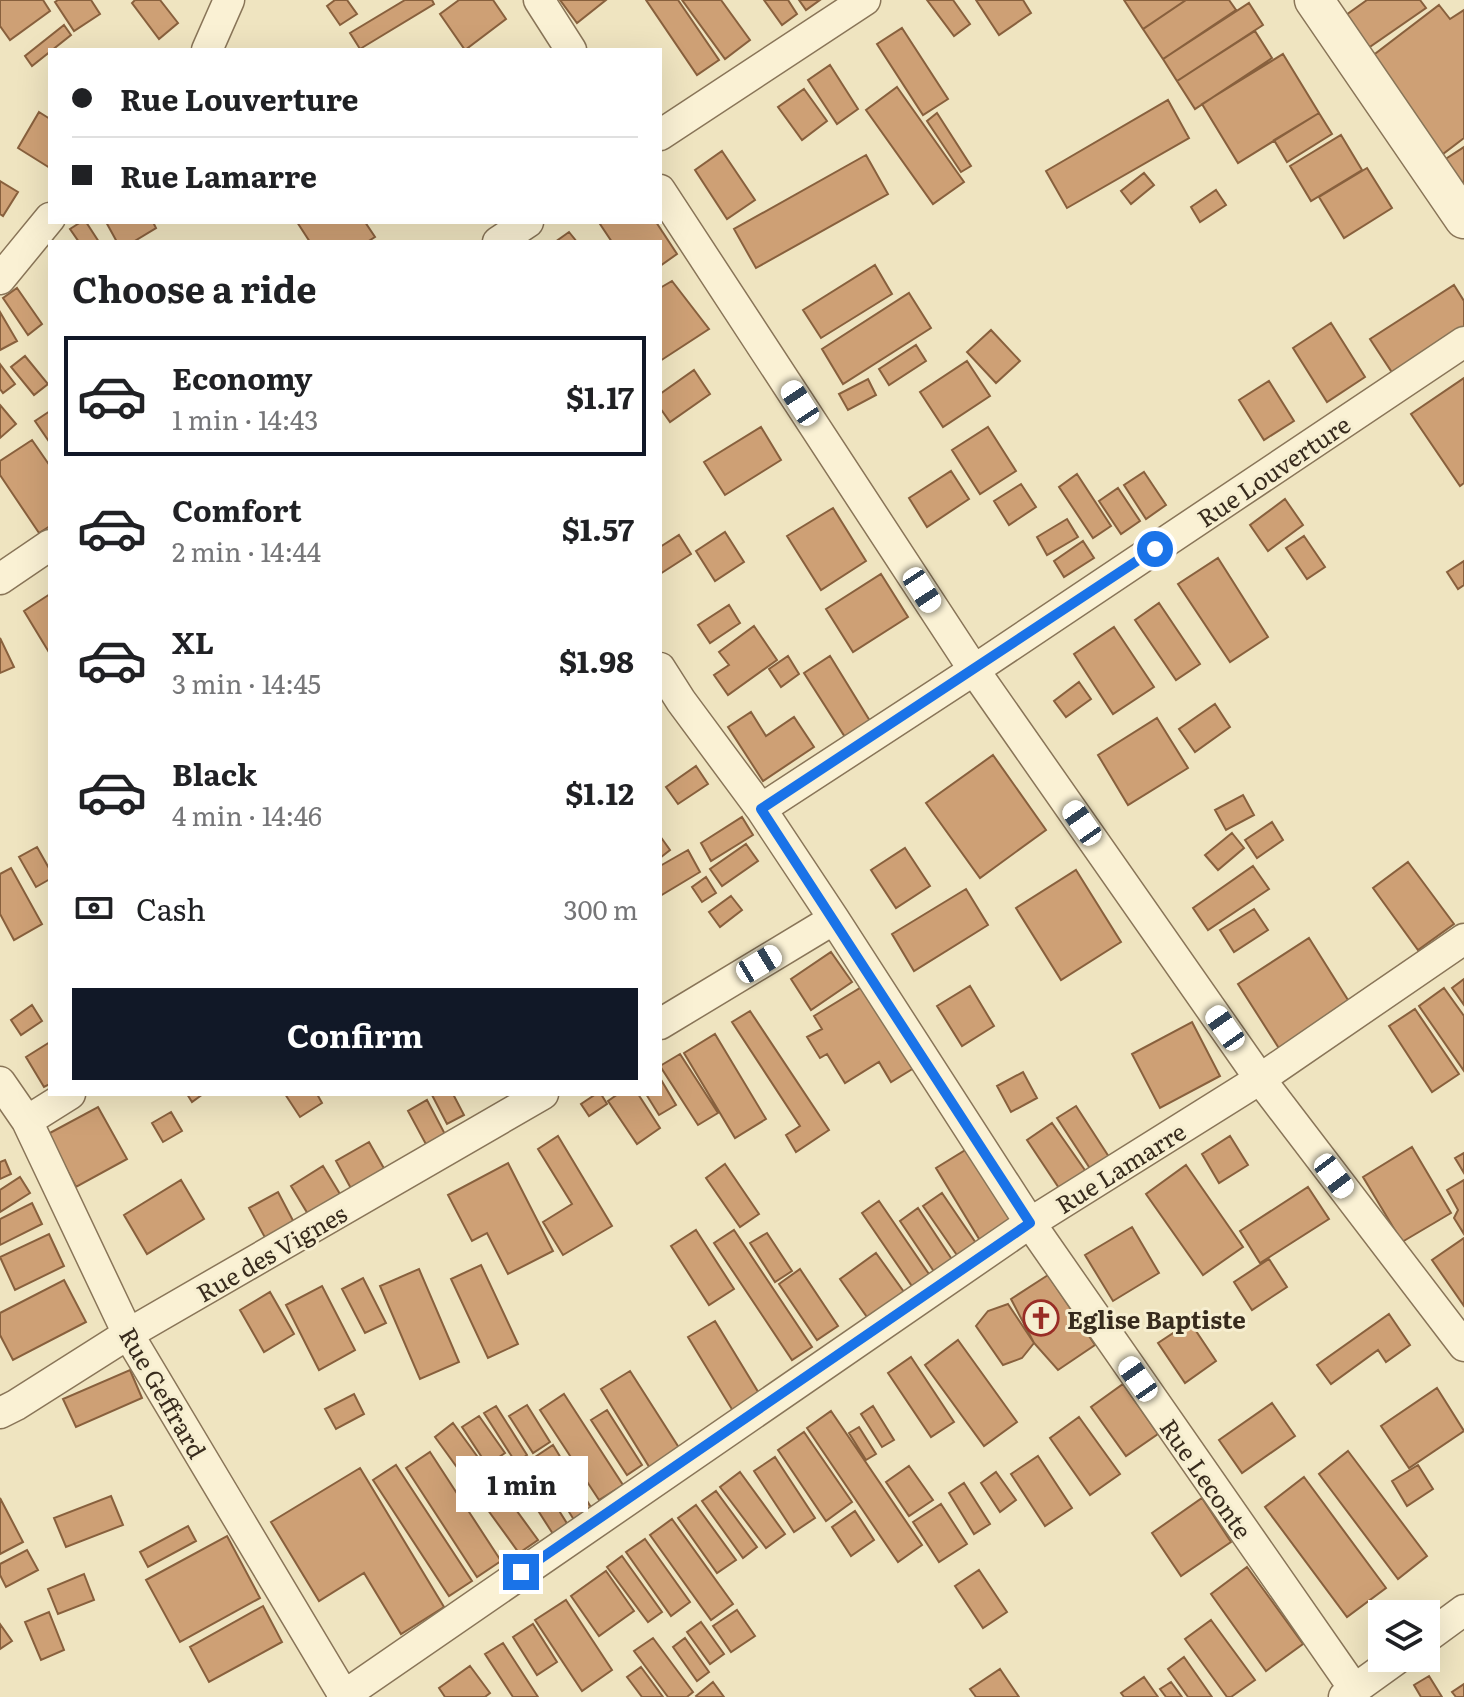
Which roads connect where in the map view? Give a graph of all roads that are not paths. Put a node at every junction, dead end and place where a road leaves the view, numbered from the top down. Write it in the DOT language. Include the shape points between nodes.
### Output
graph roads {
  1 [pos="229,0"];
  2 [pos="539,0"];
  3 [pos="865,0"];
  4 [pos="1314,0"];
  5 [pos="208,48"];
  6 [pos="570,48"];
  7 [pos="662,134"];
  8 [pos="662,193"];
  9 [pos="1464,219"];
  10 [pos="48,220"];
  11 [pos="525,224"];
  12 [pos="501,240"];
  13 [pos="0,279"];
  14 [pos="1464,342"];
  15 [pos="48,546"];
  16 [pos="0,579"];
  17 [pos="974,670"];
  18 [pos="662,675"];
  19 [pos="671,708"];
  20 [pos="761,809"];
  21 [pos="834,919"];
  22 [pos="1464,939"];
  23 [pos="662,1023"];
  24 [pos="1260,1079"];
  25 [pos="0,1082"];
  26 [pos="67,1096"];
  27 [pos="540,1096"];
  28 [pos="27,1121"];
  29 [pos="1030,1223"];
  30 [pos="128,1334"];
  31 [pos="1464,1346"];
  32 [pos="0,1413"];
  33 [pos="1464,1610"];
  34 [pos="1440,1628"];
  35 [pos="1379,1672"];
  36 [pos="1350,1693"];
  37 [pos="343,1696"];
  1 -- 5 [label="street"];
  2 -- 6 [label="street"];
  3 -- 7 [label="street"];
  4 -- 9 [label="street"];
  8 -- 17 [label="street"];
  10 -- 13 [label="street"];
  11 -- 12 [label="street"];
  14 -- 17 [label="street, Rue Louverture"];
  15 -- 16 [label="street"];
  17 -- 20 [label="street, Rue Louverture"];
  17 -- 24 [label="street"];
  18 -- 19 [label="street, Rue Leconte"];
  19 -- 20 [label="street, Rue Leconte"];
  20 -- 21 [label="street, Rue Leconte"];
  21 -- 23 [label="street"];
  21 -- 29 [label="street, Rue Leconte"];
  22 -- 24 [label="street, Rue Lamarre"];
  24 -- 29 [label="street, Rue Lamarre"];
  24 -- 31 [label="street"];
  25 -- 28 [label="street, Rue Geffrard"];
  26 -- 28 [label="street"];
  27 -- 30 [label="street, Rue des Vignes"];
  28 -- 30 [label="street, Rue Geffrard"];
  29 -- 36 [label="street, Rue Leconte"];
  29 -- 37 [label="street, Rue Lamarre"];
  30 -- 32 [label="street, Rue des Vignes"];
  30 -- 37 [label="street, Rue Geffrard"];
  33 -- 34 [label="street"];
  35 -- 36 [label="street"];
}
